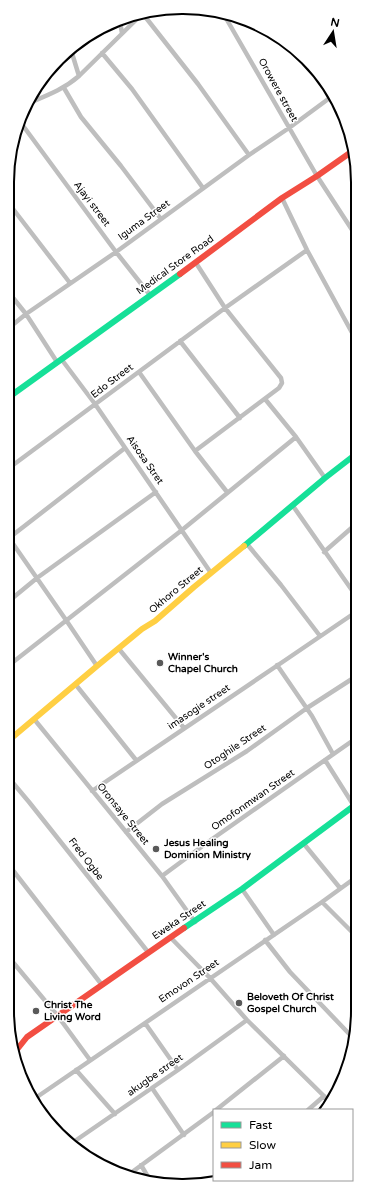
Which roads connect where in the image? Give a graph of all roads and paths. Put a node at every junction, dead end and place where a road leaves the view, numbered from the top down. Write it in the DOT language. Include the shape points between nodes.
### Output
graph roads {
  1 [pos="148,18"];
  2 [pos="227,20"];
  3 [pos="135,21"];
  4 [pos="121,26"];
  5 [pos="122,33"];
  6 [pos="102,53"];
  7 [pos="73,55"];
  8 [pos="80,76"];
  9 [pos="64,88"];
  10 [pos="36,100"];
  11 [pos="329,100"];
  12 [pos="23,127"];
  13 [pos="289,128"];
  14 [pos="349,154"];
  15 [pos="249,155"];
  16 [pos="316,176"];
  17 [pos="204,188"];
  18 [pos="282,198"];
  19 [pos="14,210"];
  20 [pos="161,219"];
  21 [pos="351,228"];
  22 [pos="307,250"];
  23 [pos="116,252"];
  24 [pos="196,263"];
  25 [pos="70,283"];
  26 [pos="150,295"];
  27 [pos="14,299"];
  28 [pos="225,308"];
  29 [pos="26,314"];
  30 [pos="14,324"];
  31 [pos="351,331"];
  32 [pos="180,341"];
  33 [pos="59,361"];
  34 [pos="138,372"];
  35 [pos="14,393"];
  36 [pos="266,399"];
  37 [pos="95,404"];
  38 [pos="240,418"];
  39 [pos="296,437"];
  40 [pos="126,448"];
  41 [pos="196,451"];
  42 [pos="351,458"];
  43 [pos="14,464"];
  44 [pos="325,478"];
  45 [pos="156,492"];
  46 [pos="227,492"];
  47 [pos="293,506"];
  48 [pos="351,528"];
  49 [pos="182,530"];
  50 [pos="14,533"];
  51 [pos="14,544"];
  52 [pos="247,544"];
  53 [pos="324,552"];
  54 [pos="211,573"];
  55 [pos="38,578"];
  56 [pos="351,589"];
  57 [pos="14,597"];
  58 [pos="351,615"];
  59 [pos="66,620"];
  60 [pos="320,636"];
  61 [pos="119,649"];
  62 [pos="14,661"];
  63 [pos="97,666"];
  64 [pos="277,666"];
  65 [pos="351,680"];
  66 [pos="76,685"];
  67 [pos="307,708"];
  68 [pos="34,719"];
  69 [pos="184,728"];
  70 [pos="14,736"];
  71 [pos="351,741"];
  72 [pos="333,754"];
  73 [pos="136,760"];
  74 [pos="325,760"];
  75 [pos="14,784"];
  76 [pos="92,791"];
  77 [pos="351,800"];
  78 [pos="351,809"];
  79 [pos="126,832"];
  80 [pos="304,844"];
  81 [pos="14,872"];
  82 [pos="162,876"];
  83 [pos="351,881"];
  84 [pos="340,888"];
  85 [pos="242,889"];
  86 [pos="322,902"];
  87 [pos="195,922"];
  88 [pos="351,931"];
  89 [pos="274,934"];
  90 [pos="171,938"];
  91 [pos="265,940"];
  92 [pos="148,952"];
  93 [pos="14,963"];
  94 [pos="210,978"];
  95 [pos="102,985"];
  96 [pos="57,1015"];
  97 [pos="247,1020"];
  98 [pos="145,1023"];
  99 [pos="350,1034"];
  100 [pos="18,1048"];
  101 [pos="284,1056"];
  102 [pos="90,1060"];
  103 [pos="76,1070"];
  104 [pos="178,1070"];
  105 [pos="152,1088"];
  106 [pos="38,1096"];
  107 [pos="324,1096"];
  108 [pos="326,1098"];
  109 [pos="222,1106"];
  110 [pos="218,1109"];
  111 [pos="225,1109"];
  112 [pos="309,1109"];
  113 [pos="213,1113"];
  114 [pos="115,1114"];
  115 [pos="184,1135"];
  116 [pos="76,1141"];
  117 [pos="141,1165"];
  118 [pos="133,1171"];
  119 [pos="147,1175"];
  1 -- 15 [label="street"];
  2 -- 13 [label="street, Orowere street"];
  3 -- 5 [label="street"];
  4 -- 5 [label="street"];
  5 -- 6 [label="street"];
  6 -- 8 [label="street"];
  6 -- 17 [label="street" via="132,89"];
  7 -- 8 [label="street"];
  8 -- 9 [label="street"];
  9 -- 10 [label="street"];
  9 -- 20 [label="street" via="81,117"];
  11 -- 13 [label="street, Iguma Street"];
  12 -- 23 [label="street, Ajayi street"];
  13 -- 15 [label="street, Iguma Street"];
  13 -- 16 [label="street, Orowere street"];
  14 -- 16 [label="street, Medical Store Road"];
  15 -- 17 [label="street, Iguma Street"];
  16 -- 18 [label="street, Medical Store Road"];
  16 -- 21 [label="street, Orowere street"];
  17 -- 20 [label="street, Iguma Street"];
  18 -- 22 [label="street"];
  18 -- 24 [label="street, Medical Store Road"];
  19 -- 25 [label="street"];
  20 -- 23 [label="street, Iguma Street"];
  22 -- 28 [label="street, Edo Street"];
  22 -- 31 [label="street"];
  23 -- 25 [label="street, Iguma Street"];
  23 -- 26 [label="street, Ajayi street"];
  24 -- 26 [label="street, Medical Store Road"];
  24 -- 28 [label="street"];
  25 -- 29 [label="street, Iguma Street"];
  26 -- 33 [label="street, Medical Store Road"];
  27 -- 29 [label="street, Aisosa Stret"];
  28 -- 32 [label="street, Edo Street"];
  28 -- 36 [label="street" via="281,378 279,388"];
  29 -- 30 [label="street, Iguma Street"];
  29 -- 33 [label="street, Aisosa Stret"];
  32 -- 34 [label="street, Edo Street"];
  32 -- 38 [label="street"];
  33 -- 35 [label="street, Medical Store Road"];
  33 -- 37 [label="street, Aisosa Stret"];
  34 -- 37 [label="street, Edo Street"];
  34 -- 41 [label="street"];
  36 -- 38 [label="street"];
  36 -- 39 [label="street"];
  37 -- 40 [label="street, Aisosa Stret"];
  37 -- 43 [label="street, Edo Street"];
  38 -- 41 [label="street"];
  39 -- 44 [label="street"];
  39 -- 46 [label="street"];
  40 -- 45 [label="street, Aisosa Stret"];
  40 -- 50 [label="street"];
  41 -- 46 [label="street"];
  42 -- 44 [label="street, Okhoro Street"];
  44 -- 47 [label="street, Okhoro Street"];
  45 -- 49 [label="street, Aisosa Stret"];
  45 -- 55 [label="street"];
  46 -- 49 [label="street"];
  47 -- 52 [label="street, Okhoro Street"];
  47 -- 53 [label="street"];
  48 -- 53 [label="street"];
  49 -- 54 [label="street, Aisosa Stret"];
  49 -- 59 [label="street"];
  51 -- 55 [label="street"];
  52 -- 54 [label="street, Okhoro Street"];
  52 -- 60 [label="street"];
  53 -- 56 [label="street"];
  54 -- 61 [label="street, Okhoro Street"];
  55 -- 57 [label="street"];
  55 -- 59 [label="street"];
  58 -- 60 [label="street, imasogie street"];
  59 -- 62 [label="street"];
  59 -- 63 [label="street"];
  60 -- 64 [label="street, imasogie street"];
  61 -- 63 [label="street, Okhoro Street"];
  61 -- 69 [label="street"];
  63 -- 66 [label="street, Okhoro Street"];
  64 -- 67 [label="street"];
  64 -- 69 [label="street, imasogie street"];
  65 -- 67 [label="street, Otoghile Street"];
  66 -- 68 [label="street, Okhoro Street"];
  66 -- 73 [label="street"];
  67 -- 72 [label="street"];
  67 -- 79 [label="street, Otoghile Street" via="240,755 162,804"];
  68 -- 70 [label="street, Okhoro Street"];
  68 -- 76 [label="street, Oronsaye Street"];
  69 -- 73 [label="street, imasogie street"];
  71 -- 72 [label="street, Omofonmwan Street"];
  72 -- 74 [label="street, Omofonmwan Street"];
  73 -- 76 [label="street, imasogie street"];
  74 -- 77 [label="street"];
  74 -- 82 [label="street, Omofonmwan Street"];
  75 -- 92 [label="street, Fred Ogbe"];
  76 -- 79 [label="street, Oronsaye Street"];
  78 -- 80 [label="street, Eweka Street"];
  79 -- 82 [label="street, Oronsaye Street"];
  80 -- 84 [label="street"];
  80 -- 85 [label="street, Eweka Street"];
  81 -- 95 [label="street"];
  82 -- 87 [label="street, Oronsaye Street"];
  83 -- 84 [label="street, Emovon Street"];
  84 -- 86 [label="street, Emovon Street"];
  85 -- 87 [label="street, Eweka Street"];
  85 -- 89 [label="street"];
  86 -- 88 [label="street"];
  86 -- 89 [label="street, Emovon Street"];
  87 -- 90 [label="street, Eweka Street"];
  89 -- 91 [label="street, Emovon Street"];
  90 -- 92 [label="street, Eweka Street"];
  90 -- 94 [label="street"];
  91 -- 94 [label="street, Emovon Street"];
  91 -- 99 [label="street" via="290,972"];
  92 -- 95 [label="street, Eweka Street"];
  93 -- 96 [label="street"];
  94 -- 97 [label="street"];
  94 -- 98 [label="street, Emovon Street"];
  95 -- 96 [label="street, Eweka Street"];
  96 -- 100 [label="street, Eweka Street" via="27,1037"];
  96 -- 102 [label="street"];
  97 -- 101 [label="street"];
  97 -- 104 [label="street, akugbe street"];
  98 -- 102 [label="street, Emovon Street"];
  98 -- 104 [label="street"];
  101 -- 107 [label="street"];
  101 -- 109 [label="street"];
  102 -- 103 [label="street, Emovon Street"];
  103 -- 106 [label="street, Emovon Street"];
  103 -- 114 [label="street"];
  104 -- 105 [label="street, akugbe street"];
  105 -- 114 [label="street, akugbe street"];
  105 -- 115 [label="street"];
  107 -- 108 [label="street"];
  107 -- 112 [label="street"];
  109 -- 110 [label="street"];
  109 -- 111 [label="street"];
  113 -- 115 [label="street"];
  114 -- 116 [label="street, akugbe street"];
  115 -- 117 [label="street"];
  117 -- 118 [label="street"];
  117 -- 119 [label="street"];
}
